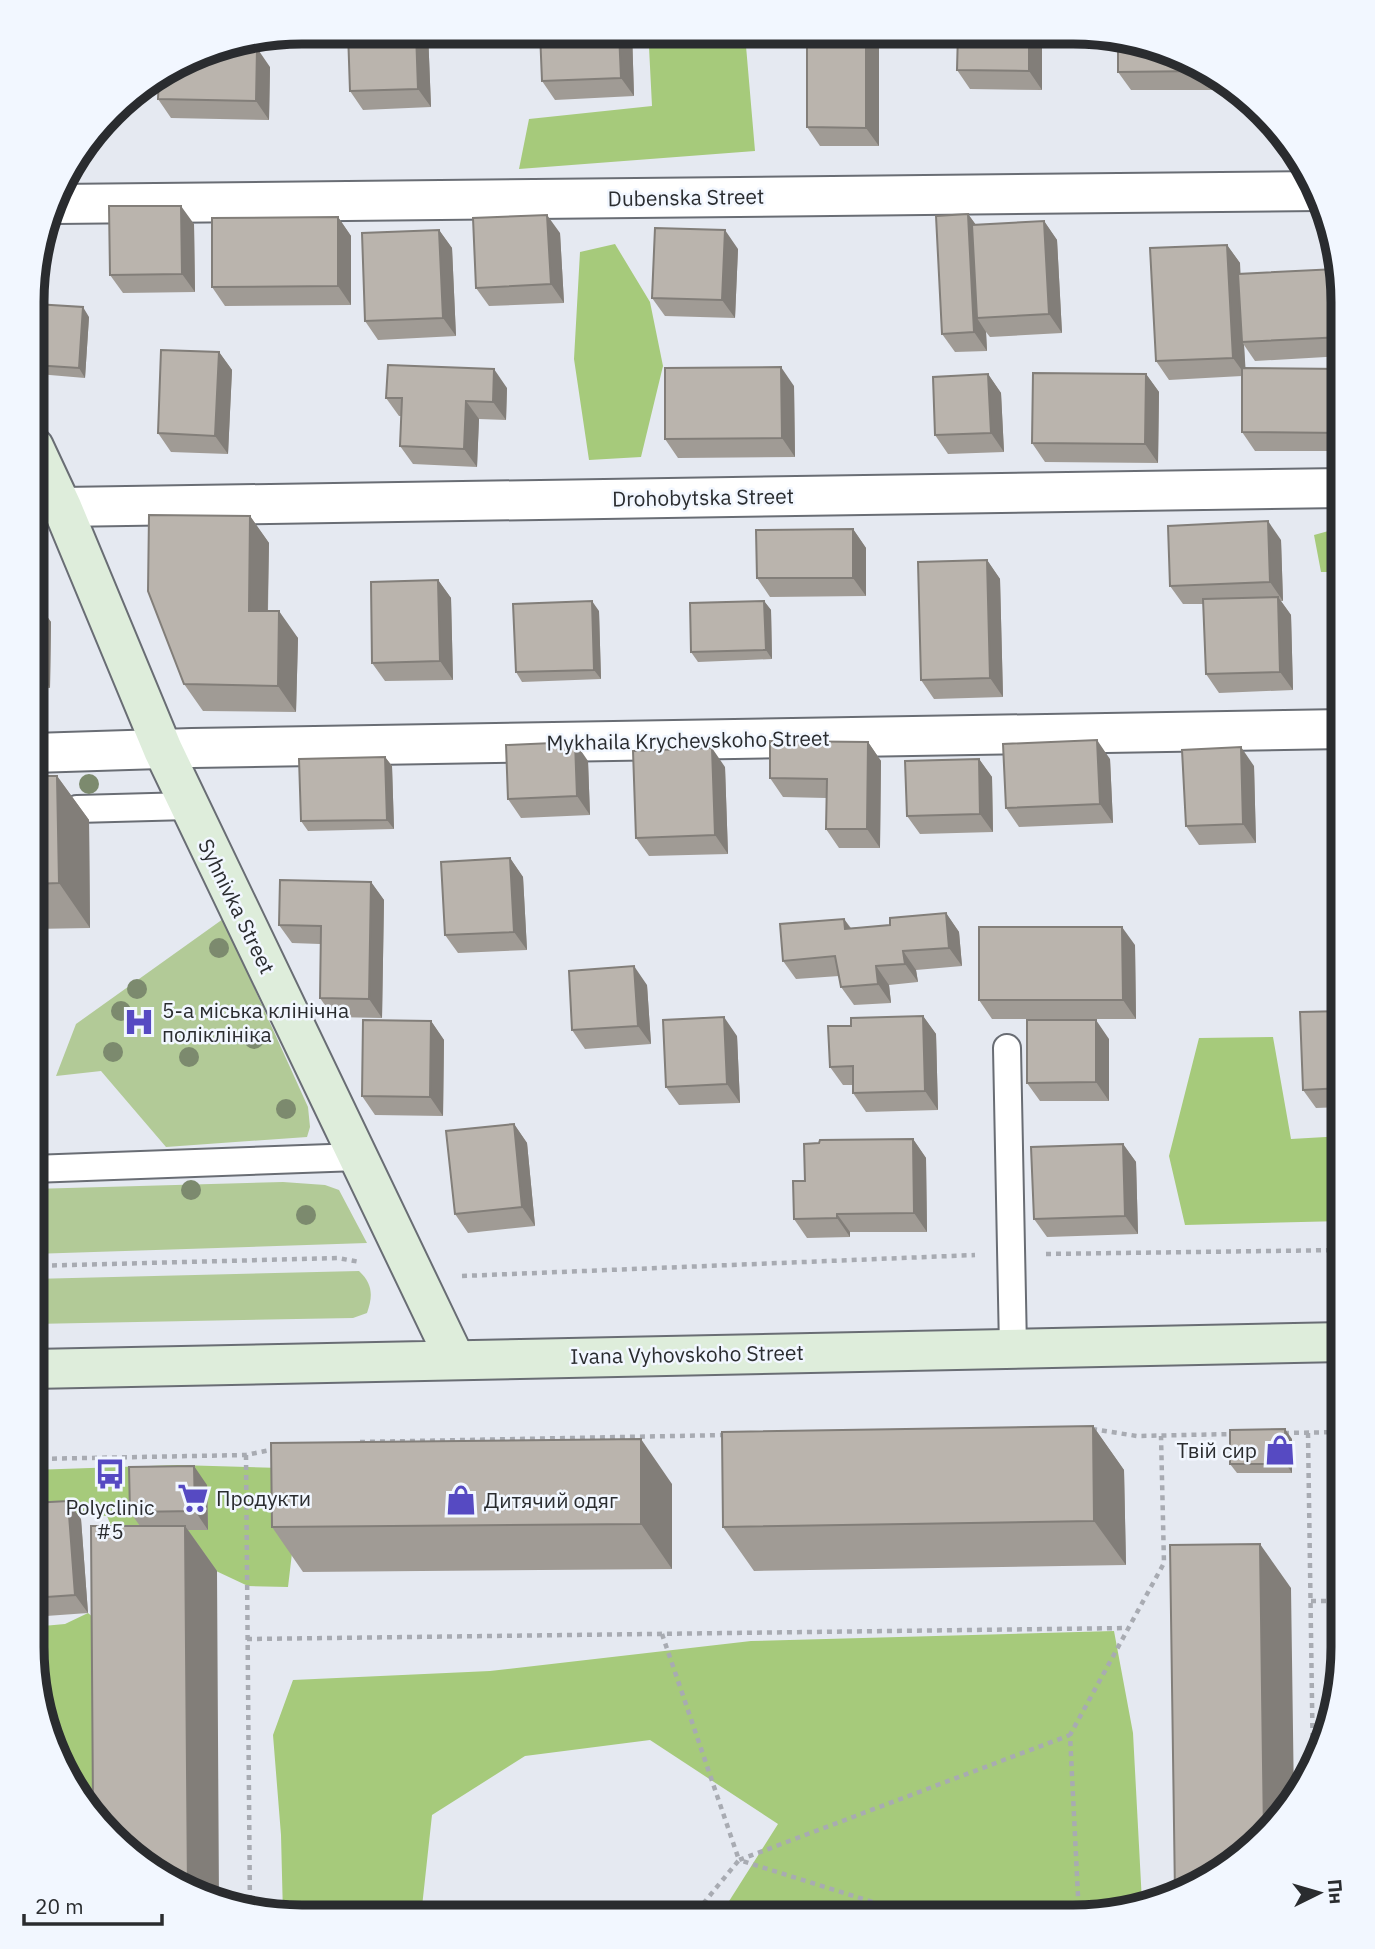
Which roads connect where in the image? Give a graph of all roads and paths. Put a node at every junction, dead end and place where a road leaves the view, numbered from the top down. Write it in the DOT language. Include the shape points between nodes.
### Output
graph roads {
  1 [pos="1307,191"];
  2 [pos="63,204"];
  3 [pos="44,471"];
  4 [pos="1331,488"];
  5 [pos="62,507"];
  6 [pos="1331,729"];
  7 [pos="163,750"];
  8 [pos="44,753"];
  9 [pos="189,806"];
  10 [pos="77,809"];
  11 [pos="1007,1048"];
  12 [pos="358,1157"];
  13 [pos="44,1169"];
  14 [pos="1331,1250"];
  15 [pos="1011,1254"];
  16 [pos="363,1262"];
  17 [pos="44,1266"];
  18 [pos="458,1276"];
  19 [pos="1331,1342"];
  20 [pos="1013,1348"];
  21 [pos="455,1359"];
  22 [pos="44,1369"];
  23 [pos="1087,1429"];
  24 [pos="1331,1432"];
  25 [pos="1281,1433"];
  26 [pos="1308,1433"];
  27 [pos="1241,1434"];
  28 [pos="739,1435"];
  29 [pos="1161,1436"];
  30 [pos="357,1442"];
  31 [pos="280,1448"];
  32 [pos="246,1455"];
  33 [pos="44,1460"];
  34 [pos="1311,1601"];
  35 [pos="1331,1601"];
  36 [pos="1128,1628"];
  37 [pos="662,1634"];
  38 [pos="247,1639"];
  39 [pos="1070,1735"];
  40 [pos="1313,1744"];
  41 [pos="739,1860"];
  42 [pos="250,1900"];
  43 [pos="702,1905"];
  44 [pos="882,1905"];
  45 [pos="1078,1905"];
  1 -- 2 [label="street, Dubenska Street"];
  3 -- 5 [label="main road, Syhnivka Street"];
  4 -- 5 [label="street, Drohobytska Street"];
  5 -- 7 [label="main road, Syhnivka Street"];
  6 -- 7 [label="street, Mykhaila Krychevskoho Street"];
  7 -- 8 [label="street, Mykhaila Krychevskoho Street"];
  7 -- 9 [label="main road, Syhnivka Street"];
  9 -- 10 [label="lane"];
  9 -- 12 [label="main road, Syhnivka Street"];
  11 -- 15 [label="lane"];
  12 -- 13 [label="lane"];
  12 -- 21 [label="main road, Syhnivka Street"];
  14 -- 15 [label="path"];
  15 -- 18 [label="path"];
  15 -- 20 [label="lane"];
  16 -- 17 [label="path" via="338,1258"];
  19 -- 20 [label="main road, Ivana Vyhovskoho Street"];
  20 -- 21 [label="main road, Ivana Vyhovskoho Street"];
  21 -- 22 [label="main road, Ivana Vyhovskoho Street"];
  23 -- 29 [label="path"];
  24 -- 26 [label="path"];
  25 -- 26 [label="path"];
  26 -- 34 [label="path"];
  27 -- 29 [label="path"];
  28 -- 30 [label="path"];
  29 -- 36 [label="path" via="1164,1563"];
  31 -- 32 [label="path"];
  32 -- 33 [label="path"];
  32 -- 38 [label="path"];
  34 -- 35 [label="path"];
  34 -- 40 [label="path"];
  36 -- 37 [label="path"];
  36 -- 39 [label="path"];
  37 -- 38 [label="path"];
  37 -- 41 [label="path"];
  38 -- 42 [label="path"];
  39 -- 41 [label="path"];
  39 -- 45 [label="path"];
  41 -- 43 [label="path"];
  41 -- 44 [label="path"];
}
